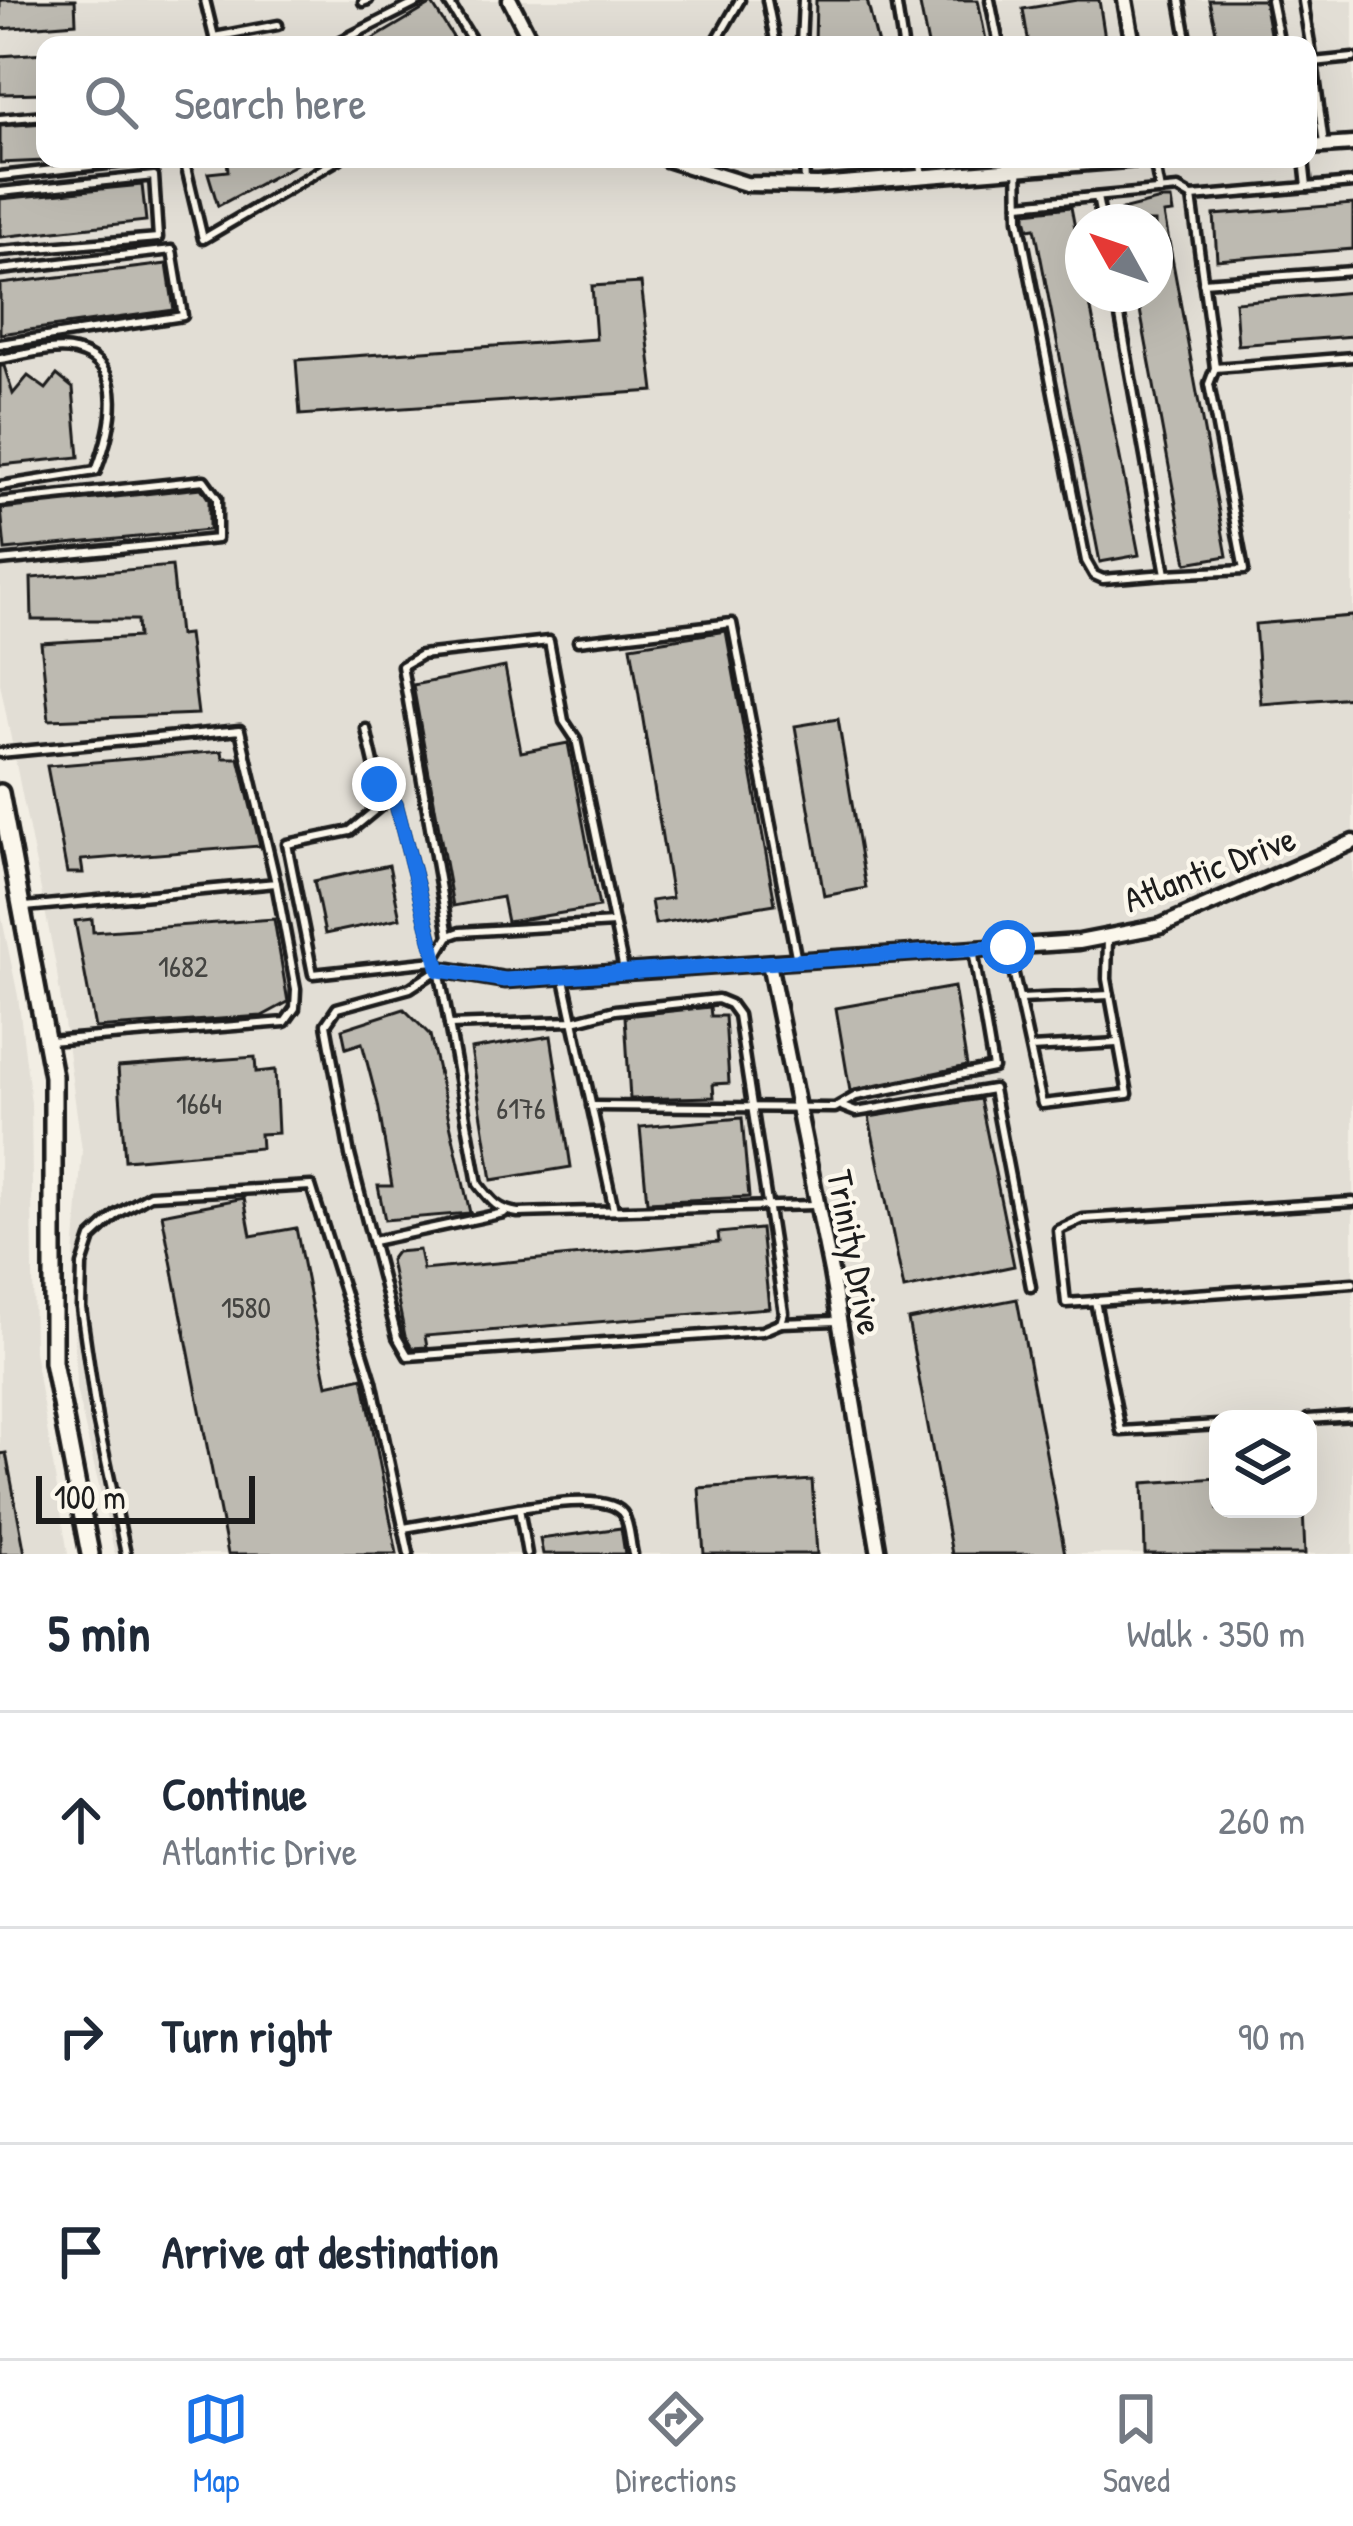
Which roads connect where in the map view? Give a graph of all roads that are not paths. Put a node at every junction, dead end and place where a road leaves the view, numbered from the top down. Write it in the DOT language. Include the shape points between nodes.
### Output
graph roads {
  1 [pos="205,0"];
  2 [pos="422,0"];
  3 [pos="447,0"];
  4 [pos="511,0"];
  5 [pos="740,0"];
  6 [pos="767,0"];
  7 [pos="803,0"];
  8 [pos="896,0"];
  9 [pos="990,0"];
  10 [pos="1125,0"];
  11 [pos="1180,0"];
  12 [pos="1271,0"];
  13 [pos="1303,1"];
  14 [pos="278,26"];
  15 [pos="214,36"];
  16 [pos="220,36"];
  17 [pos="351,36"];
  18 [pos="469,36"];
  19 [pos="528,36"];
  20 [pos="719,36"];
  21 [pos="774,36"];
  22 [pos="801,36"];
  23 [pos="902,36"];
  24 [pos="997,36"];
  25 [pos="1131,36"];
  26 [pos="1186,36"];
  27 [pos="1278,36"];
  28 [pos="1309,36"];
  29 [pos="1353,58"];
  30 [pos="1317,62"];
  31 [pos="1317,93"];
  32 [pos="36,116"];
  33 [pos="0,118"];
  34 [pos="1353,144"];
  35 [pos="1317,146"];
  36 [pos="1324,146"];
  37 [pos="72,168"];
  38 [pos="186,168"];
  39 [pos="324,168"];
  40 [pos="695,168"];
  41 [pos="805,168"];
  42 [pos="921,168"];
  43 [pos="987,168"];
  44 [pos="1019,168"];
  45 [pos="1156,168"];
  46 [pos="1305,168"];
  47 [pos="0,176"];
  48 [pos="922,176"];
  49 [pos="1353,183"];
  50 [pos="805,184"];
  51 [pos="1306,187"];
  52 [pos="1160,191"];
  53 [pos="0,192"];
  54 [pos="1097,197"];
  55 [pos="1192,197"];
  56 [pos="1019,204"];
  57 [pos="1098,204"];
  58 [pos="0,251"];
  59 [pos="0,270"];
  60 [pos="1353,271"];
  61 [pos="1203,282"];
  62 [pos="1119,312"];
  63 [pos="0,344"];
  64 [pos="1353,357"];
  65 [pos="0,359"];
  66 [pos="1215,368"];
  67 [pos="0,486"];
  68 [pos="0,502"];
  69 [pos="0,561"];
  70 [pos="1166,574"];
  71 [pos="578,640"];
  72 [pos="366,728"];
  73 [pos="0,753"];
  74 [pos="0,793"];
  75 [pos="390,798"];
  76 [pos="1353,842"];
  77 [pos="276,884"];
  78 [pos="21,908"];
  79 [pos="614,922"];
  80 [pos="449,936"];
  81 [pos="1108,938"];
  82 [pos="1008,947"];
  83 [pos="973,950"];
  84 [pos="797,961"];
  85 [pos="769,963"];
  86 [pos="436,965"];
  87 [pos="624,973"];
  88 [pos="563,976"];
  89 [pos="1110,995"];
  90 [pos="1020,999"];
  91 [pos="573,1021"];
  92 [pos="449,1025"];
  93 [pos="48,1041"];
  94 [pos="1119,1043"];
  95 [pos="1031,1048"];
  96 [pos="591,1106"];
  97 [pos="843,1107"];
  98 [pos="752,1109"];
  99 [pos="799,1110"];
  100 [pos="1353,1202"];
  101 [pos="818,1204"];
  102 [pos="765,1206"];
  103 [pos="614,1210"];
  104 [pos="511,1212"];
  105 [pos="373,1241"];
  106 [pos="1353,1283"];
  107 [pos="1031,1286"];
  108 [pos="1095,1301"];
  109 [pos="839,1321"];
  110 [pos="781,1323"];
  111 [pos="1353,1416"];
  112 [pos="1317,1418"];
  113 [pos="1209,1426"];
  114 [pos="519,1508"];
  115 [pos="404,1528"];
  116 [pos="90,1554"];
  117 [pos="126,1554"];
  118 [pos="409,1554"];
  119 [pos="527,1554"];
  120 [pos="633,1554"];
  121 [pos="879,1554"];
  1 -- 15 [label="lane"];
  2 -- 17 [label="lane"];
  3 -- 18 [label="lane"];
  4 -- 19 [label="street"];
  5 -- 20 [label="lane"];
  6 -- 21 [label="lane"];
  7 -- 22 [label="lane"];
  8 -- 23 [label="lane"];
  9 -- 24 [label="lane"];
  10 -- 25 [label="street"];
  11 -- 26 [label="lane"];
  12 -- 27 [label="lane"];
  13 -- 28 [label="lane"];
  14 -- 16 [label="lane"];
  29 -- 30 [label="lane"];
  31 -- 36 [label="lane"];
  32 -- 33 [label="lane"];
  34 -- 36 [label="street"];
  35 -- 36 [label="street"];
  37 -- 47 [label="lane"];
  38 -- 39 [label="lane" via="203,239"];
  40 -- 50 [label="street" via="746,184"];
  41 -- 50 [label="lane"];
  42 -- 48 [label="lane"];
  43 -- 48 [label="street"];
  44 -- 56 [label="lane"];
  45 -- 52 [label="lane"];
  46 -- 51 [label="lane"];
  48 -- 50 [label="street"];
  49 -- 51 [label="lane"];
  51 -- 55 [label="lane"];
  52 -- 54 [label="lane"];
  52 -- 55 [label="lane"];
  53 -- 58 [label="lane" via="154,176 158,238"];
  54 -- 56 [label="lane"];
  54 -- 57 [label="lane"];
  55 -- 61 [label="lane"];
  56 -- 70 [label="lane" via="1088,569 1103,579"];
  59 -- 63 [label="lane" via="172,250 183,316"];
  60 -- 61 [label="lane"];
  61 -- 66 [label="lane"];
  62 -- 70 [label="lane"];
  64 -- 66 [label="lane"];
  65 -- 67 [label="lane" via="73,350 111,376 109,437 96,471"];
  66 -- 70 [label="lane" via="1209,384 1244,570"];
  68 -- 69 [label="lane" via="204,480 217,498 218,539"];
  71 -- 84 [label="lane" via="732,623"];
  72 -- 75 [label="lane"];
  73 -- 77 [label="lane" via="240,730"];
  74 -- 78 [label="street"];
  75 -- 86 [label="lane"];
  75 -- 86 [label="lane" via="350,831 287,844 313,974"];
  76 -- 81 [label="street, Atlantic Drive" via="1161,926"];
  77 -- 78 [label="lane"];
  77 -- 93 [label="lane" via="296,989 285,1022"];
  78 -- 93 [label="street"];
  79 -- 80 [label="lane"];
  79 -- 80 [label="lane" via="549,640 421,655 402,666"];
  79 -- 87 [label="lane"];
  80 -- 86 [label="lane"];
  81 -- 82 [label="street, Atlantic Drive"];
  81 -- 89 [label="lane"];
  82 -- 83 [label="street, Atlantic Drive"];
  82 -- 90 [label="lane"];
  83 -- 84 [label="street, Atlantic Drive"];
  83 -- 97 [label="lane" via="994,1068 856,1096"];
  84 -- 85 [label="street, Atlantic Drive"];
  85 -- 87 [label="street, Atlantic Drive"];
  85 -- 99 [label="street, Trinity Drive"];
  86 -- 88 [label="street, Atlantic Drive" via="505,980"];
  86 -- 92 [label="lane"];
  86 -- 105 [label="lane" via="410,988 337,1008 326,1024"];
  87 -- 88 [label="street, Atlantic Drive"];
  88 -- 91 [label="lane"];
  89 -- 90 [label="lane"];
  89 -- 94 [label="lane"];
  90 -- 95 [label="lane"];
  91 -- 92 [label="lane"];
  91 -- 96 [label="lane"];
  91 -- 98 [label="lane" via="698,1001 730,1004"];
  92 -- 104 [label="lane" via="478,1184"];
  93 -- 116 [label="street" via="53,1362"];
  94 -- 95 [label="lane"];
  94 -- 95 [label="lane" via="1128,1094 1042,1104"];
  96 -- 98 [label="lane"];
  96 -- 103 [label="lane"];
  97 -- 99 [label="lane"];
  97 -- 107 [label="lane" via="856,1112 993,1089"];
  98 -- 99 [label="lane"];
  98 -- 102 [label="lane"];
  99 -- 101 [label="street, Trinity Drive"];
  100 -- 108 [label="lane" via="1083,1220 1058,1230 1066,1304"];
  101 -- 102 [label="lane"];
  101 -- 109 [label="street, Trinity Drive"];
  102 -- 103 [label="lane"];
  102 -- 110 [label="lane"];
  103 -- 104 [label="lane"];
  104 -- 105 [label="lane"];
  105 -- 110 [label="lane" via="402,1348 416,1358 762,1331"];
  106 -- 108 [label="lane"];
  108 -- 113 [label="lane" via="1120,1431"];
  109 -- 110 [label="lane"];
  109 -- 121 [label="street, Trinity Drive"];
  111 -- 112 [label="lane"];
  114 -- 115 [label="lane"];
  114 -- 119 [label="lane"];
  114 -- 120 [label="lane" via="614,1505 624,1513"];
  115 -- 117 [label="lane" via="372,1381 311,1186 150,1196 92,1238 82,1265 97,1419"];
  115 -- 118 [label="lane"];
}
